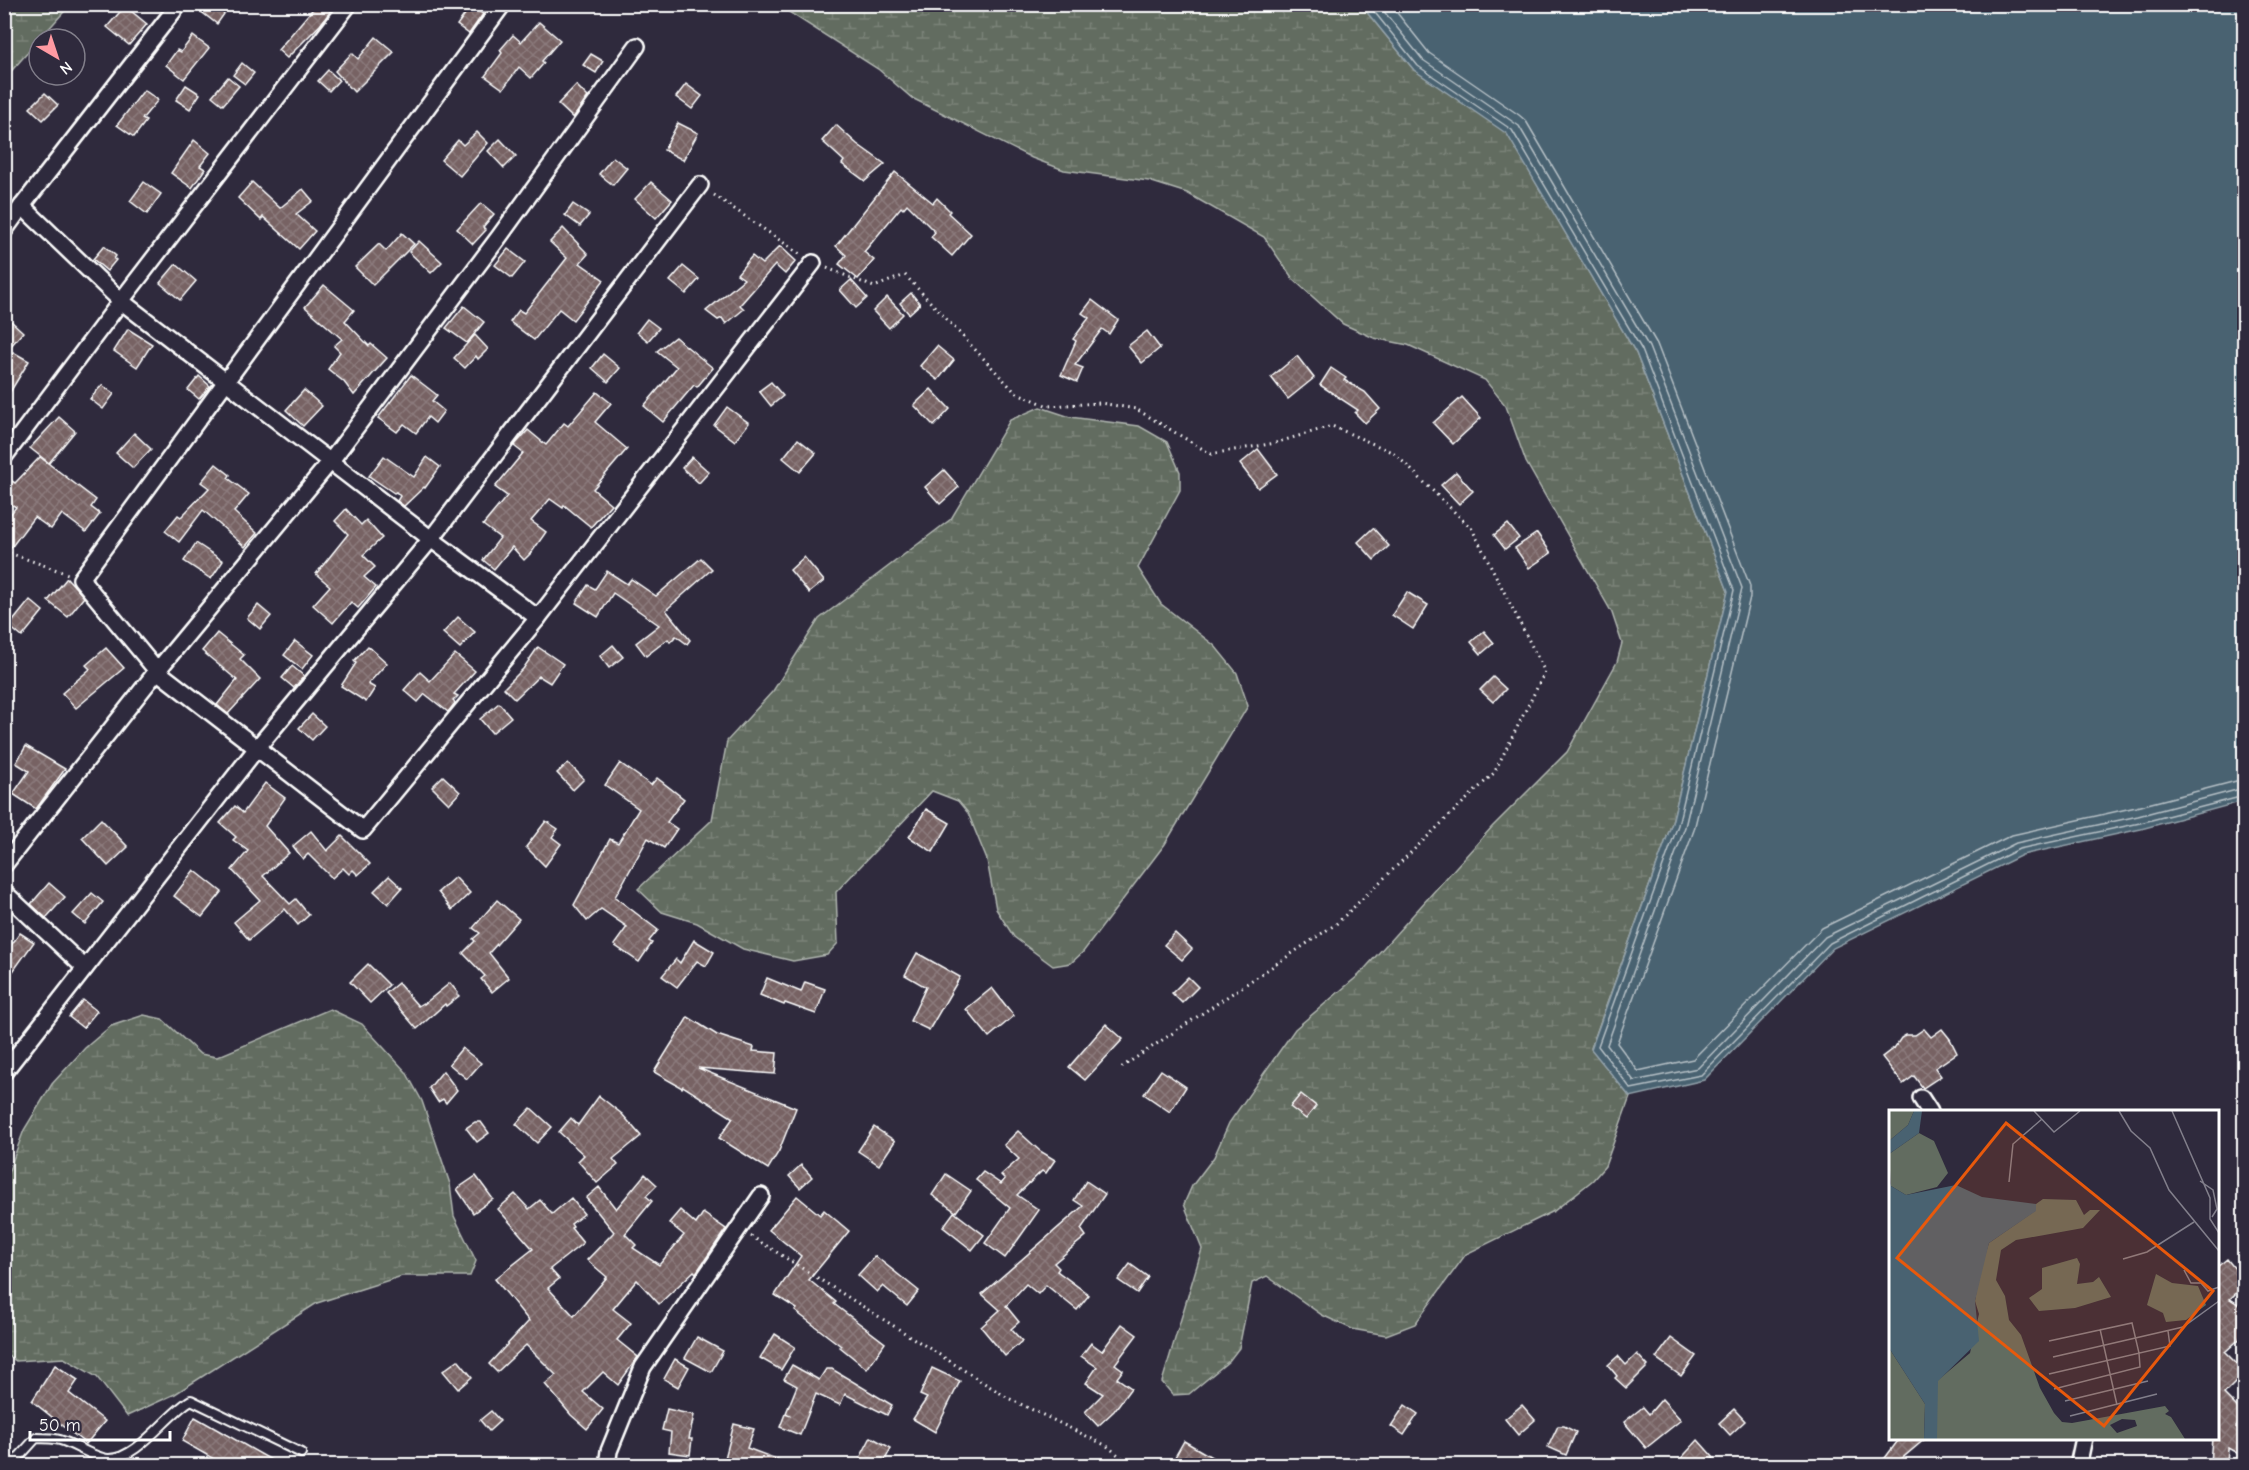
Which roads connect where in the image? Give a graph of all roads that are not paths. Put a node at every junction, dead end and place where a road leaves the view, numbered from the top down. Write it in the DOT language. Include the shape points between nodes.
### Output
graph roads {
  1 [pos="179,4"];
  2 [pos="350,4"];
  3 [pos="503,4"];
  4 [pos="637,46"];
  5 [pos="700,186"];
  6 [pos="22,206"];
  7 [pos="4,231"];
  8 [pos="813,262"];
  9 [pos="122,301"];
  10 [pos="227,380"];
  11 [pos="4,457"];
  12 [pos="330,462"];
  13 [pos="431,539"];
  14 [pos="538,618"];
  15 [pos="157,670"];
  16 [pos="257,748"];
  17 [pos="4,865"];
  18 [pos="4,892"];
  19 [pos="85,968"];
  20 [pos="4,1072"];
  21 [pos="1921,1098"];
  22 [pos="1929,1110"];
  23 [pos="761,1196"];
  24 [pos="2084,1440"];
  25 [pos="301,1453"];
  26 [pos="13,1466"];
  27 [pos="607,1466"];
  28 [pos="2078,1466"];
  1 -- 6 [label="street"];
  2 -- 9 [label="street"];
  3 -- 10 [label="street"];
  4 -- 12 [label="street"];
  5 -- 13 [label="street"];
  6 -- 7 [label="street"];
  6 -- 9 [label="street"];
  8 -- 14 [label="street"];
  9 -- 10 [label="street"];
  9 -- 11 [label="street"];
  10 -- 12 [label="street"];
  10 -- 15 [label="street" via="81,579"];
  12 -- 13 [label="street"];
  12 -- 15 [label="street"];
  13 -- 14 [label="street"];
  13 -- 16 [label="street"];
  14 -- 16 [label="street" via="363,830"];
  15 -- 16 [label="street"];
  15 -- 17 [label="street"];
  16 -- 19 [label="street"];
  18 -- 19 [label="street"];
  19 -- 20 [label="street"];
  21 -- 22 [label="street"];
  23 -- 27 [label="street" via="643,1367 609,1451"];
  24 -- 28 [label="street"];
  25 -- 26 [label="lane" via="191,1400 125,1456 107,1459 58,1439 36,1438"];
}
